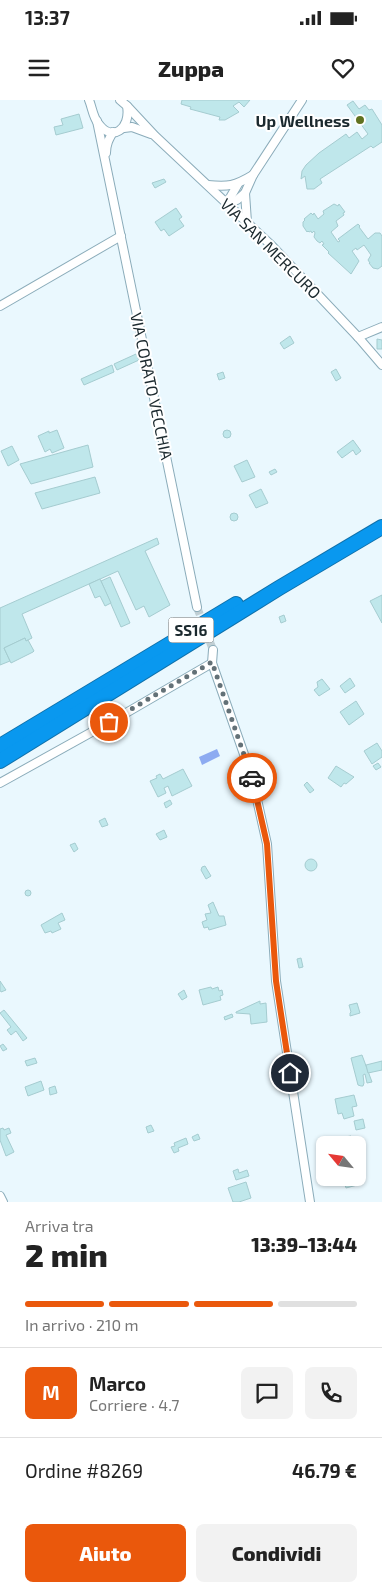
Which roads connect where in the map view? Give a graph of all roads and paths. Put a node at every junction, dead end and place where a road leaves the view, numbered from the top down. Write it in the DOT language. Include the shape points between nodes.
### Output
graph roads {
  1 [pos="89,100"];
  2 [pos="120,100"];
  3 [pos="302,100"];
  4 [pos="127,106"];
  5 [pos="96,121"];
  6 [pos="124,128"];
  7 [pos="113,132"];
  8 [pos="155,136"];
  9 [pos="105,165"];
  10 [pos="253,176"];
  11 [pos="238,184"];
  12 [pos="208,185"];
  13 [pos="245,193"];
  14 [pos="227,203"];
  15 [pos="247,222"];
  16 [pos="121,236"];
  17 [pos="0,306"];
  18 [pos="382,327"];
  19 [pos="358,337"];
  20 [pos="382,365"];
  21 [pos="382,516"];
  22 [pos="382,527"];
  23 [pos="197,607"];
  24 [pos="213,650"];
  25 [pos="212,662"];
  26 [pos="0,746"];
  27 [pos="0,761"];
  28 [pos="0,783"];
  29 [pos="0,1196"];
  30 [pos="3,1202"];
  31 [pos="310,1202"];
  1 -- 5 [label="street, VIA CORATO VECCHIA"];
  2 -- 4 [label="street"];
  3 -- 10 [label="street"];
  4 -- 6 [label="street" via="128,120"];
  4 -- 8 [label="street, VIA SAN MERCURO"];
  5 -- 7 [label="street"];
  5 -- 9 [label="street, VIA CORATO VECCHIA"];
  6 -- 7 [label="street"];
  6 -- 8 [label="street" via="132,127"];
  7 -- 9 [label="street, VIA CORATO VECCHIA" via="106,147"];
  8 -- 12 [label="street, VIA SAN MERCURO"];
  9 -- 16 [label="street, VIA CORATO VECCHIA"];
  10 -- 11 [label="street"];
  10 -- 13 [label="street"];
  11 -- 12 [label="street"];
  11 -- 14 [label="street"];
  12 -- 14 [label="street, VIA SAN MERCURO"];
  13 -- 14 [label="street"];
  13 -- 15 [label="street"];
  14 -- 15 [label="street, VIA SAN MERCURO"];
  15 -- 19 [label="street, VIA SAN MERCURO"];
  16 -- 17 [label="street"];
  16 -- 23 [label="street, VIA CORATO VECCHIA"];
  18 -- 19 [label="street"];
  19 -- 20 [label="street, VIA SAN MERCURO"];
  21 -- 26 [label="highway, SS16"];
  22 -- 27 [label="highway, SS16"];
  24 -- 25 [label="street"];
  25 -- 28 [label="street"];
  25 -- 31 [label="street" via="252,777 267,844 276,981"];
  29 -- 30 [label="street"];
}
